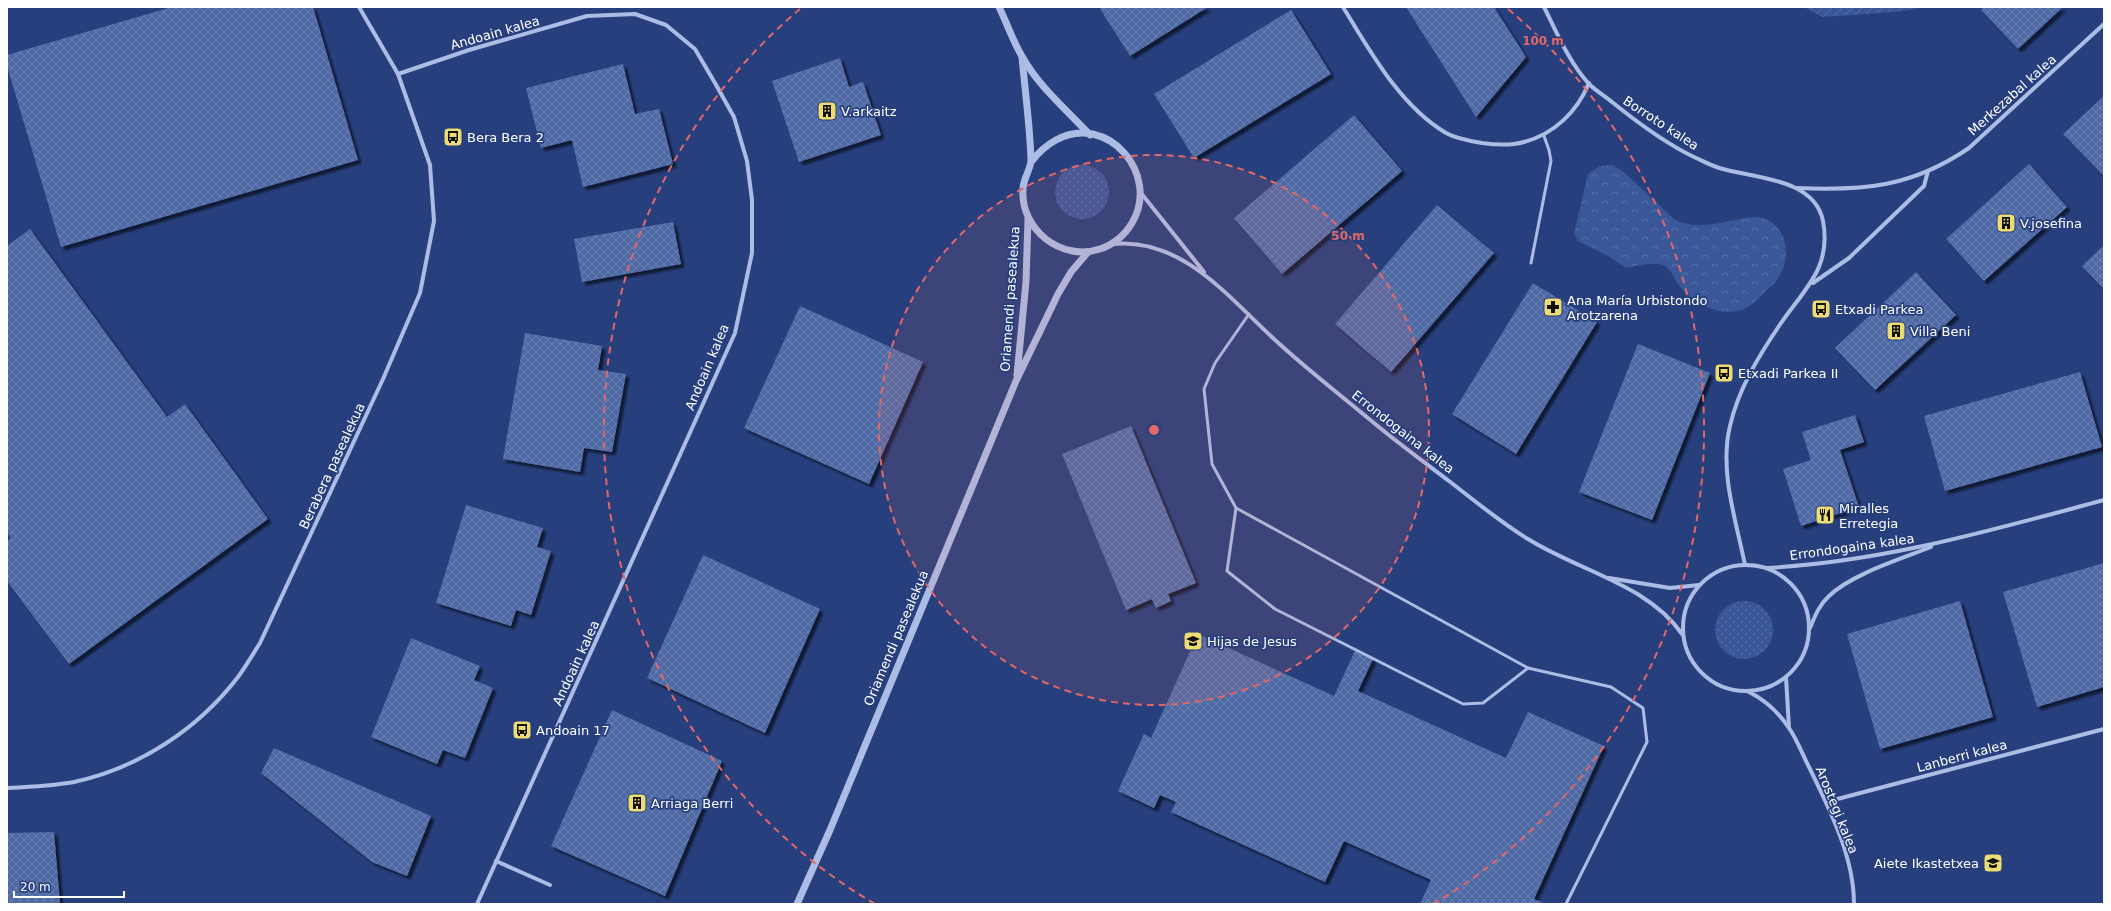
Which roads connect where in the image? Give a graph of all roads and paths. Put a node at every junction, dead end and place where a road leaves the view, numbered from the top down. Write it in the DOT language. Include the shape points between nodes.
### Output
graph roads {
  1 [pos="359,7"];
  2 [pos="999,7"];
  3 [pos="1343,7"];
  4 [pos="1544,7"];
  5 [pos="2104,24"];
  6 [pos="1022,57"];
  7 [pos="398,74"];
  8 [pos="1589,83"];
  9 [pos="1090,135"];
  10 [pos="1544,136"];
  11 [pos="1031,162"];
  12 [pos="1928,171"];
  13 [pos="1797,188"];
  14 [pos="1141,192"];
  15 [pos="1028,219"];
  16 [pos="1110,244"];
  17 [pos="1088,252"];
  18 [pos="1531,263"];
  19 [pos="1210,278"];
  20 [pos="1811,284"];
  21 [pos="1249,314"];
  22 [pos="1016,381"];
  23 [pos="2104,500"];
  24 [pos="1236,508"];
  25 [pos="1941,544"];
  26 [pos="1745,565"];
  27 [pos="1765,568"];
  28 [pos="1601,576"];
  29 [pos="1699,585"];
  30 [pos="1809,630"];
  31 [pos="1682,634"];
  32 [pos="1528,668"];
  33 [pos="1786,677"];
  34 [pos="1749,692"];
  35 [pos="1789,728"];
  36 [pos="2104,729"];
  37 [pos="7,788"];
  38 [pos="1826,802"];
  39 [pos="496,861"];
  40 [pos="550,885"];
  41 [pos="477,904"];
  42 [pos="797,904"];
  43 [pos="1566,904"];
  44 [pos="1854,904"];
  1 -- 7 [label="street, Berabera pasealekua"];
  2 -- 6 [label="street"];
  3 -- 10 [label="street" via="1382,70 1427,118 1447,134 1492,145 1514,145"];
  4 -- 8 [label="street, Borroto kalea" via="1564,49"];
  5 -- 12 [label="street, Merkezabal kalea" via="1969,148 1950,161"];
  6 -- 9 [label="street" via="1052,97"];
  6 -- 11 [label="street"];
  7 -- 37 [label="street, Berabera pasealekua" via="430,165 434,221 420,293 383,379 260,643 238,676 212,707 182,733 148,754 113,771 74,782"];
  7 -- 39 [label="street, Andoain kalea" via="469,50 587,16 636,14 666,24 695,49 734,116 748,169 752,200 752,253 735,333"];
  8 -- 10 [label="street" via="1582,100 1569,116"];
  8 -- 13 [label="street, Borroto kalea" via="1630,116 1695,157 1722,169 1786,183"];
  9 -- 11 [label="street" via="1073,134 1057,139 1042,149"];
  9 -- 14 [label="street" via="1106,139 1121,148 1132,161 1139,176"];
  10 -- 18 [label="lane" via="1551,161"];
  11 -- 15 [label="street" via="1022,188 1023,204"];
  12 -- 13 [label="street, Merkezabal kalea" via="1897,182 1871,187 1837,190"];
  12 -- 20 [label="street" via="1924,186 1848,258"];
  13 -- 20 [label="street" via="1808,196 1823,219 1824,250 1820,267"];
  14 -- 16 [label="street" via="1140,205 1132,222 1121,237"];
  14 -- 19 [label="street, Errondogaina kalea"];
  15 -- 17 [label="street" via="1038,233 1053,244 1070,251"];
  15 -- 22 [label="street, Oriamendi pasealekua" via="1026,282"];
  16 -- 17 [label="street"];
  16 -- 19 [label="street, Errondogaina kalea" via="1134,244 1159,250 1179,257"];
  17 -- 22 [label="street, Oriamendi pasealekua" via="1071,272 1058,294"];
  19 -- 21 [label="street, Errondogaina kalea"];
  20 -- 26 [label="street" via="1756,362 1738,397 1730,426 1725,453 1728,483"];
  21 -- 24 [label="lane" via="1215,363 1204,390 1212,464"];
  21 -- 28 [label="street, Errondogaina kalea" via="1284,348 1374,423 1494,517 1531,541"];
  22 -- 42 [label="street, Oriamendi pasealekua"];
  23 -- 25 [label="street, Errondogaina kalea"];
  24 -- 32 [label="lane"];
  24 -- 32 [label="lane" via="1227,571 1275,609 1463,704 1483,703"];
  25 -- 27 [label="street, Errondogaina kalea" via="1800,566"];
  25 -- 30 [label="street, Errondogaina kalea" via="1881,566 1845,584 1829,596 1817,611"];
  26 -- 27 [label="street"];
  26 -- 29 [label="street" via="1712,574"];
  27 -- 30 [label="street" via="1780,575 1802,598"];
  28 -- 29 [label="street, Errondogaina kalea" via="1634,584 1670,588"];
  28 -- 31 [label="street, Errondogaina kalea" via="1639,594 1661,609"];
  29 -- 31 [label="street" via="1685,608"];
  30 -- 33 [label="street" via="1803,656"];
  31 -- 34 [label="street" via="1691,660 1704,676 1717,685 1733,691"];
  32 -- 43 [label="lane" via="1611,687 1643,708 1647,742"];
  33 -- 34 [label="street" via="1768,687"];
  33 -- 35 [label="street"];
  34 -- 35 [label="street" via="1759,696"];
  35 -- 38 [label="street, Arostegi kalea"];
  36 -- 38 [label="street, Lanberri kalea"];
  38 -- 44 [label="street, Arostegi kalea" via="1846,854"];
  39 -- 40 [label="street"];
  39 -- 41 [label="street, Andoain kalea"];
}
